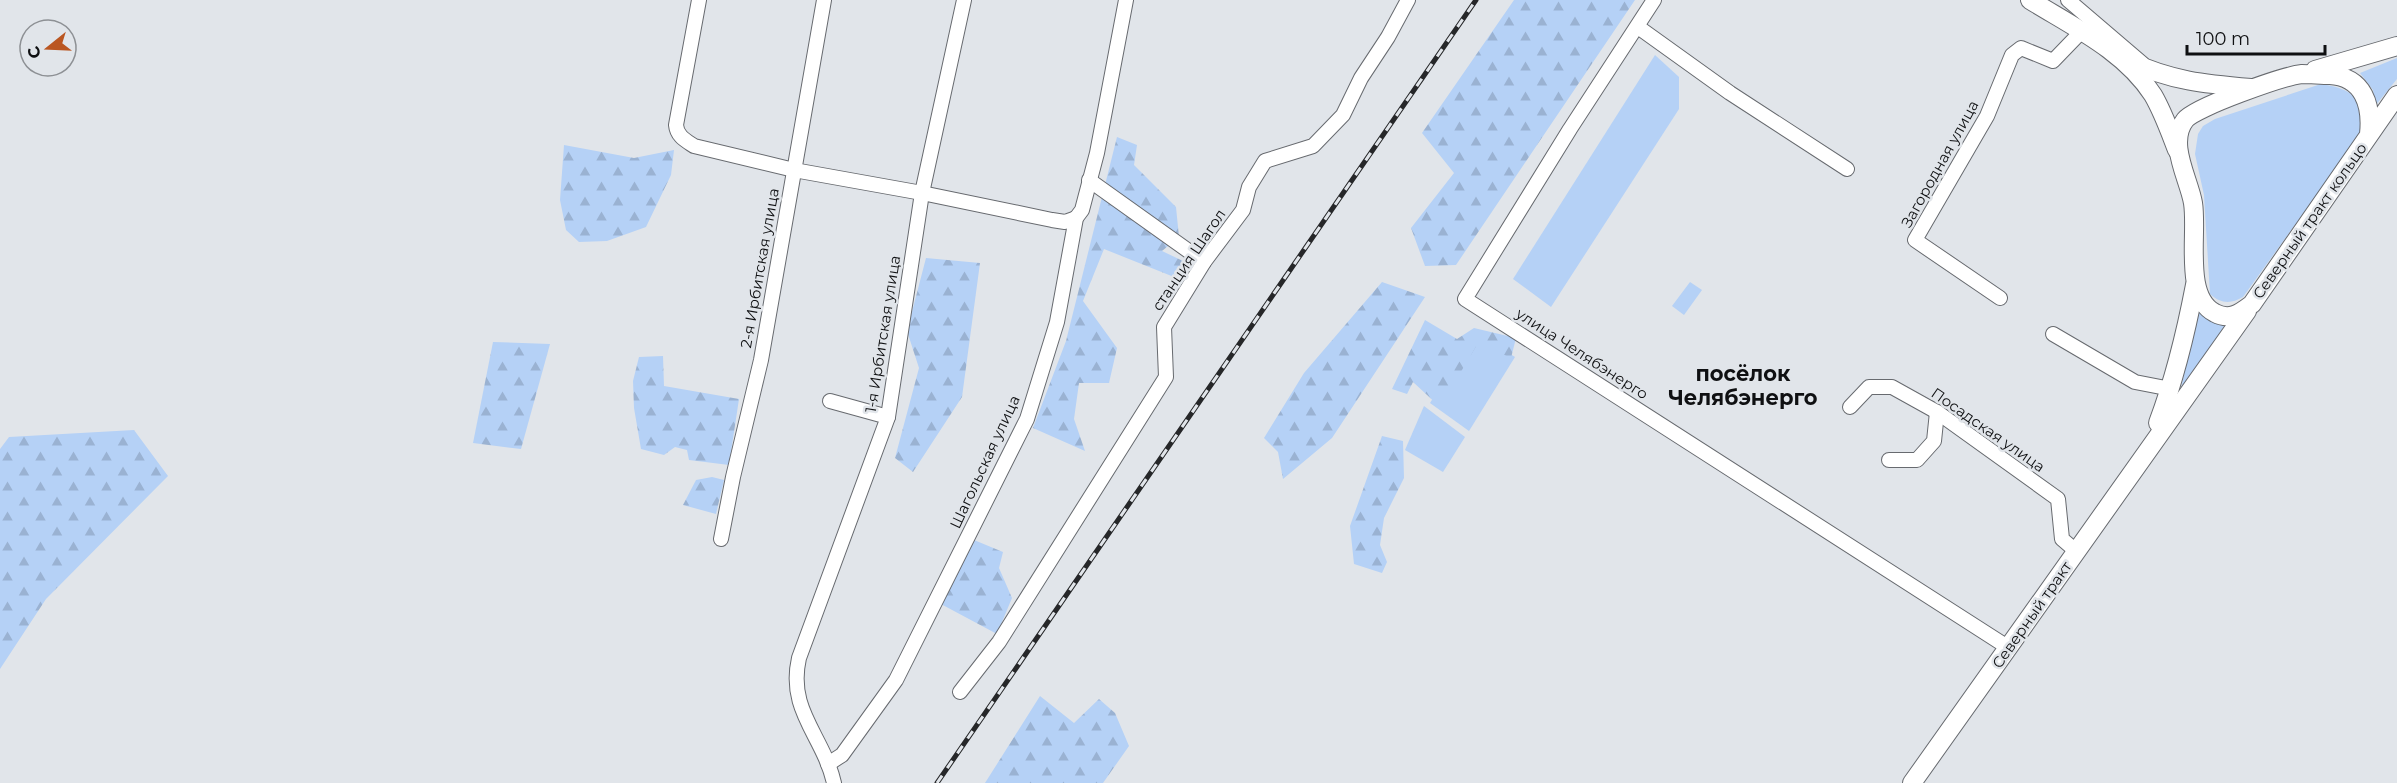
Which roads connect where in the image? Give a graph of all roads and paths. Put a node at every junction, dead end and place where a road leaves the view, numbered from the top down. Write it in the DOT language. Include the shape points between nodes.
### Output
graph roads {
  1 [pos="699,0"];
  2 [pos="824,0"];
  3 [pos="964,0"];
  4 [pos="1126,0"];
  5 [pos="1408,0"];
  6 [pos="1654,0"];
  7 [pos="2030,0"];
  8 [pos="2068,0"];
  9 [pos="1638,27"];
  10 [pos="2081,32"];
  11 [pos="2397,46"];
  12 [pos="2117,55"];
  13 [pos="2156,74"];
  14 [pos="2301,74"];
  15 [pos="2254,88"];
  16 [pos="2397,95"];
  17 [pos="2369,134"];
  18 [pos="2180,158"];
  19 [pos="794,170"];
  20 [pos="1847,170"];
  21 [pos="1089,180"];
  22 [pos="922,193"];
  23 [pos="1076,218"];
  24 [pos="1204,262"];
  25 [pos="2195,283"];
  26 [pos="2001,298"];
  27 [pos="2252,304"];
  28 [pos="2053,334"];
  29 [pos="2171,389"];
  30 [pos="830,401"];
  31 [pos="1850,407"];
  32 [pos="1937,412"];
  33 [pos="888,417"];
  34 [pos="2150,445"];
  35 [pos="1889,460"];
  36 [pos="721,539"];
  37 [pos="2076,551"];
  38 [pos="2009,648"];
  39 [pos="960,692"];
  40 [pos="828,764"];
  41 [pos="834,783"];
  42 [pos="1912,783"];
  1 -- 19 [label="street" via="676,131 694,146"];
  2 -- 19 [label="street, 2-я Ирбитская улица"];
  3 -- 22 [label="street, 1-я Ирбитская улица"];
  4 -- 21 [label="street, Шагольская улица"];
  5 -- 24 [label="street, станция Шагол" via="1343,115 1313,146 1264,161 1249,187 1243,210"];
  6 -- 9 [label="street, улица Челябэнерго"];
  7 -- 10 [label="main road"];
  8 -- 13 [label="street"];
  9 -- 20 [label="street"];
  9 -- 38 [label="street, улица Челябэнерго" via="1465,299"];
  10 -- 12 [label="main road"];
  10 -- 26 [label="street, Загородная улица" via="2053,61 2021,48 2012,55 1987,116 1915,240"];
  11 -- 14 [label="main road"];
  12 -- 13 [label="main road"];
  12 -- 18 [label="main road" via="2153,96"];
  13 -- 15 [label="main road" via="2189,82"];
  14 -- 15 [label="main road, Северный тракт кольцо"];
  14 -- 17 [label="main road, Северный тракт кольцо" via="2337,76 2356,85 2371,114"];
  15 -- 18 [label="main road, Северный тракт кольцо" via="2190,115 2178,139"];
  16 -- 17 [label="main road"];
  17 -- 27 [label="main road, Северный тракт кольцо"];
  18 -- 25 [label="main road, Северный тракт кольцо" via="2195,220"];
  19 -- 22 [label="street"];
  19 -- 36 [label="street, 2-я Ирбитская улица" via="761,360"];
  21 -- 23 [label="street, Шагольская улица" via="1082,210"];
  21 -- 24 [label="street"];
  22 -- 23 [label="street" via="1052,220 1065,222"];
  22 -- 33 [label="street, 1-я Ирбитская улица"];
  23 -- 40 [label="street, Шагольская улица" via="1058,322 1027,419 896,680 842,754"];
  24 -- 39 [label="street, станция Шагол" via="1164,327 1166,376 999,642"];
  25 -- 27 [label="main road, Северный тракт кольцо" via="2204,305 2219,315 2238,315"];
  25 -- 29 [label="main road, Северный тракт"];
  27 -- 34 [label="main road, Северный тракт"];
  28 -- 29 [label="street" via="2135,382"];
  29 -- 34 [label="main road, Северный тракт"];
  30 -- 33 [label="street"];
  31 -- 32 [label="street, Посадская улица" via="1869,387 1892,387"];
  32 -- 35 [label="street" via="1934,441 1917,460"];
  32 -- 37 [label="street, Посадская улица" via="2058,499 2062,539"];
  33 -- 40 [label="street, 1-я Ирбитская улица" via="795,674 796,693"];
  34 -- 37 [label="main road, Северный тракт"];
  37 -- 38 [label="main road, Северный тракт"];
  38 -- 42 [label="main road, Северный тракт"];
  40 -- 41 [label="street, 1-я Ирбитская улица"];
}
